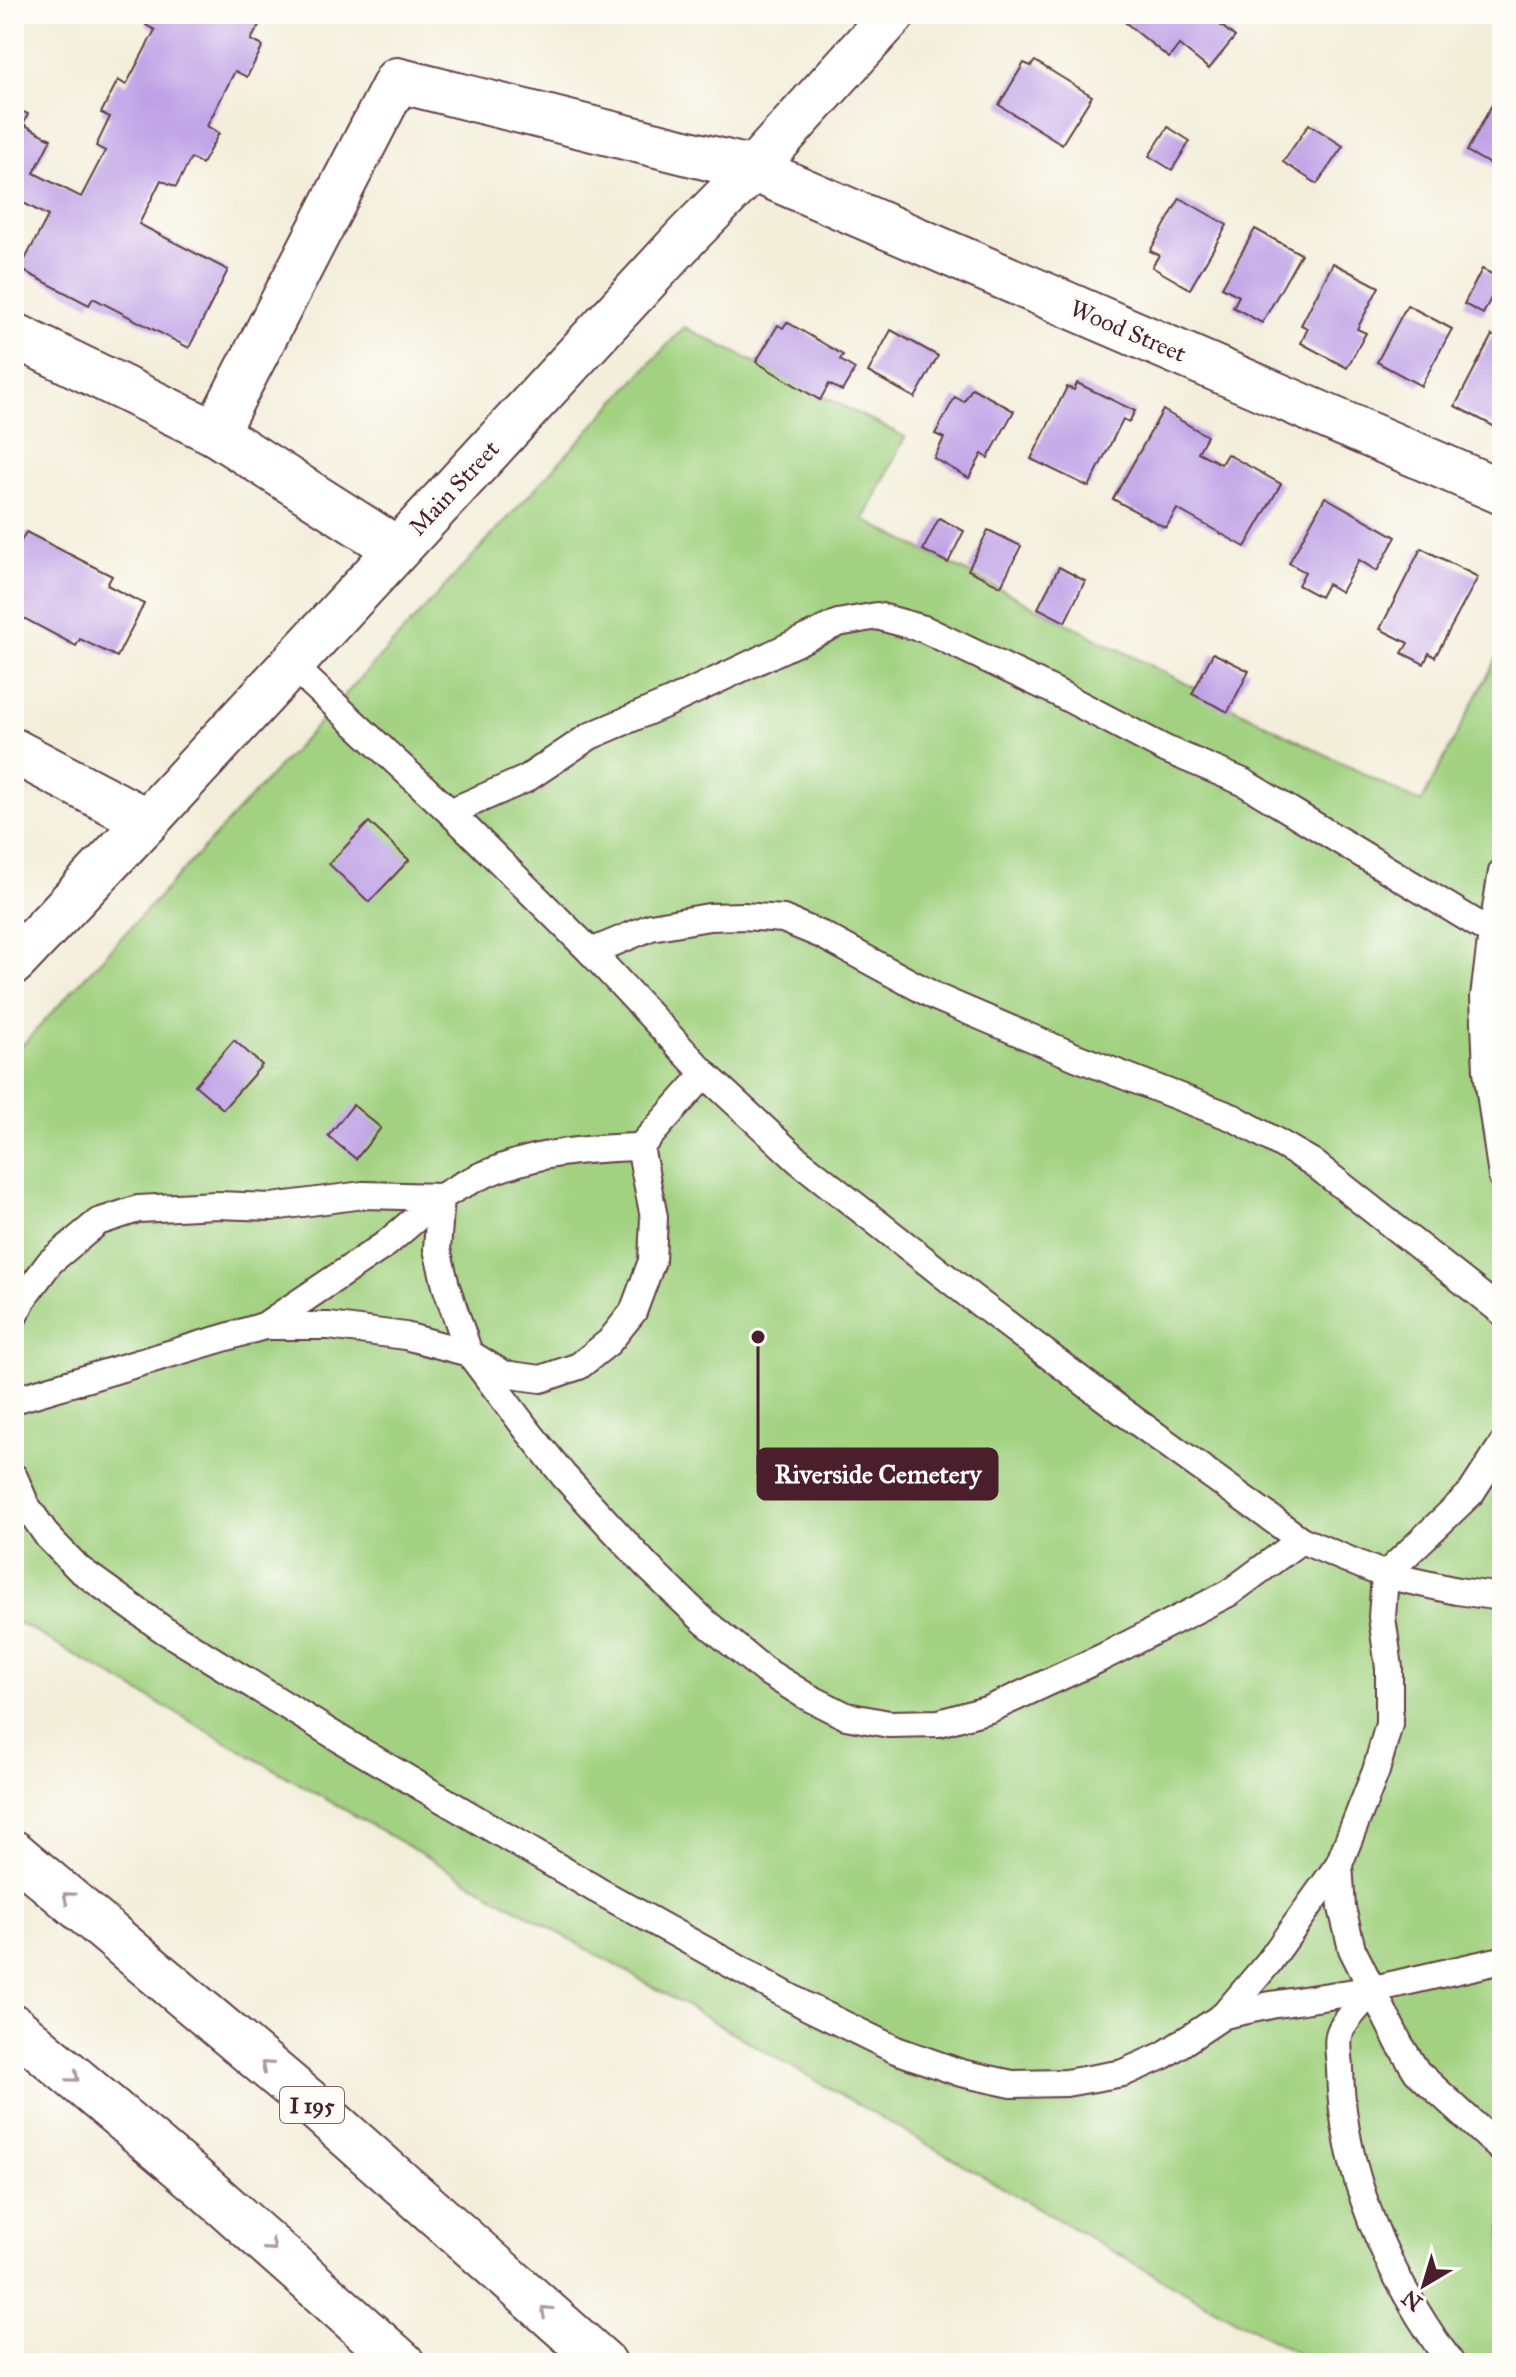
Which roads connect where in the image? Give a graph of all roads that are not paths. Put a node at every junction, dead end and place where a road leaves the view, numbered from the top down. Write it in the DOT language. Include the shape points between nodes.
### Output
graph roads {
  1 [pos="893,14"];
  2 [pos="753,169"];
  3 [pos="14,335"];
  4 [pos="215,433"];
  5 [pos="1502,492"];
  6 [pos="397,549"];
  7 [pos="292,665"];
  8 [pos="14,751"];
  9 [pos="450,812"];
  10 [pos="147,821"];
  11 [pos="1502,872"];
  12 [pos="1497,942"];
  13 [pos="591,952"];
  14 [pos="14,962"];
  15 [pos="705,1074"];
  16 [pos="640,1147"];
  17 [pos="1502,1177"];
  18 [pos="441,1197"];
  19 [pos="1502,1312"];
  20 [pos="14,1316"];
  21 [pos="264,1326"];
  22 [pos="469,1353"];
  23 [pos="14,1400"];
  24 [pos="1502,1445"];
  25 [pos="14,1477"];
  26 [pos="1301,1540"];
  27 [pos="1385,1575"];
  28 [pos="1502,1597"];
  29 [pos="14,1853"];
  30 [pos="1339,1864"];
  31 [pos="1502,1960"];
  32 [pos="1374,1989"];
  33 [pos="1224,2015"];
  34 [pos="14,2027"];
  35 [pos="1455,2105"];
  36 [pos="1502,2121"];
  37 [pos="1502,2150"];
  38 [pos="402,2363"];
  39 [pos="604,2363"];
  40 [pos="1451,2363"];
  1 -- 2 [label="main road, Main Street"];
  2 -- 4 [label="main road, Wood Street" via="397,80"];
  2 -- 5 [label="main road, Wood Street"];
  2 -- 6 [label="main road, Main Street"];
  3 -- 4 [label="main road"];
  4 -- 6 [label="main road"];
  6 -- 7 [label="main road, Main Street"];
  7 -- 9 [label="lane"];
  7 -- 10 [label="main road, Main Street"];
  8 -- 10 [label="main road"];
  9 -- 12 [label="lane" via="526,779 590,736 838,623 877,616 924,629 1243,782"];
  9 -- 13 [label="lane"];
  10 -- 14 [label="main road, Main Street"];
  11 -- 12 [label="lane"];
  12 -- 17 [label="lane" via="1484,997 1487,1071"];
  13 -- 15 [label="lane"];
  13 -- 19 [label="lane" via="651,927 709,917 783,919 938,998 1234,1118 1312,1162"];
  15 -- 16 [label="lane"];
  15 -- 26 [label="lane" via="799,1161 974,1299"];
  16 -- 18 [label="lane" via="578,1149 515,1162 476,1176"];
  16 -- 22 [label="lane" via="654,1217 652,1261 633,1312 609,1342 579,1366 541,1379 503,1374"];
  18 -- 20 [label="lane" via="363,1195 272,1207 138,1209 98,1222 50,1262"];
  18 -- 21 [label="lane" via="386,1244"];
  18 -- 22 [label="lane" via="437,1249"];
  21 -- 22 [label="lane" via="329,1326 405,1336"];
  21 -- 23 [label="lane"];
  22 -- 26 [label="lane" via="564,1476 704,1621 764,1670 846,1716 889,1724 939,1723 990,1709 1229,1593"];
  24 -- 27 [label="lane" via="1471,1493"];
  25 -- 33 [label="lane" via="48,1537 79,1569 164,1630 597,1890 896,2050 1012,2084 1066,2083 1123,2073 1164,2055"];
  26 -- 27 [label="lane"];
  27 -- 28 [label="lane"];
  27 -- 30 [label="lane" via="1382,1617 1389,1724"];
  39 -- 29 [label="main road, I 195, one-way" via="306,2099"];
  30 -- 32 [label="lane" via="1352,1949"];
  30 -- 33 [label="lane"];
  31 -- 32 [label="lane"];
  32 -- 33 [label="lane"];
  32 -- 35 [label="lane" via="1417,2072"];
  32 -- 40 [label="lane" via="1340,2032 1341,2108 1365,2203 1395,2274"];
  34 -- 38 [label="main road, one-way"];
  35 -- 36 [label="lane"];
  35 -- 37 [label="lane"];
}
